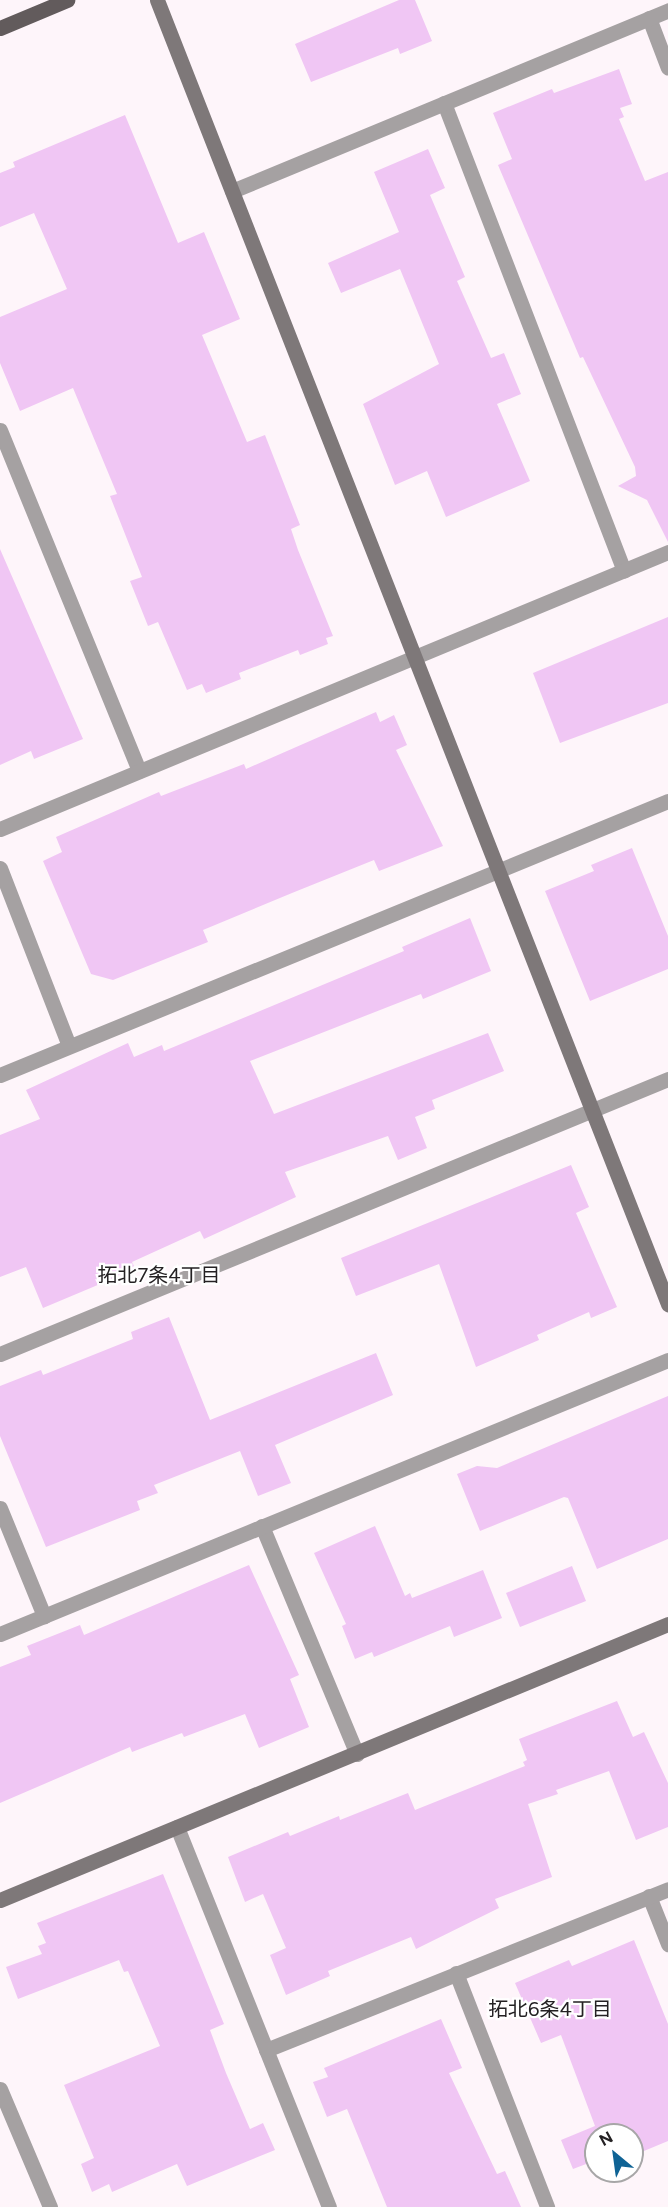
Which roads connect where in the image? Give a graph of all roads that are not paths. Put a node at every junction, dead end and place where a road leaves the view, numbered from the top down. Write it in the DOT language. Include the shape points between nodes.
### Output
graph roads {
  1 [pos="67,0"];
  2 [pos="158,0"];
  3 [pos="668,10"];
  4 [pos="649,18"];
  5 [pos="0,28"];
  6 [pos="668,68"];
  7 [pos="444,103"];
  8 [pos="232,190"];
  9 [pos="0,430"];
  10 [pos="668,552"];
  11 [pos="624,571"];
  12 [pos="416,658"];
  13 [pos="139,771"];
  14 [pos="668,801"];
  15 [pos="0,829"];
  16 [pos="0,868"];
  17 [pos="499,870"];
  18 [pos="69,1046"];
  19 [pos="0,1075"];
  20 [pos="668,1079"];
  21 [pos="593,1111"];
  22 [pos="668,1304"];
  23 [pos="0,1354"];
  24 [pos="668,1360"];
  25 [pos="0,1508"];
  26 [pos="262,1526"];
  27 [pos="44,1617"];
  28 [pos="668,1624"];
  29 [pos="0,1634"];
  30 [pos="357,1754"];
  31 [pos="177,1827"];
  32 [pos="668,1889"];
  33 [pos="649,1896"];
  34 [pos="0,1900"];
  35 [pos="668,1944"];
  36 [pos="456,1973"];
  37 [pos="266,2050"];
  38 [pos="0,2089"];
  39 [pos="50,2207"];
  40 [pos="328,2207"];
  41 [pos="547,2207"];
  1 -- 5 [label="main road"];
  2 -- 8 [label="street"];
  3 -- 4 [label="street"];
  4 -- 6 [label="street"];
  4 -- 7 [label="street"];
  7 -- 8 [label="street"];
  7 -- 11 [label="street"];
  8 -- 12 [label="street"];
  9 -- 13 [label="street"];
  10 -- 11 [label="street"];
  11 -- 12 [label="street"];
  12 -- 13 [label="street"];
  12 -- 17 [label="street"];
  13 -- 15 [label="street"];
  14 -- 17 [label="street"];
  16 -- 18 [label="street"];
  17 -- 18 [label="street"];
  17 -- 21 [label="street"];
  18 -- 19 [label="street"];
  20 -- 21 [label="street"];
  21 -- 22 [label="street"];
  21 -- 23 [label="street"];
  24 -- 26 [label="street"];
  25 -- 27 [label="street"];
  26 -- 27 [label="street"];
  26 -- 30 [label="street"];
  27 -- 29 [label="street"];
  28 -- 30 [label="street"];
  30 -- 31 [label="street"];
  31 -- 34 [label="street"];
  31 -- 37 [label="street"];
  32 -- 33 [label="street"];
  33 -- 35 [label="street"];
  33 -- 36 [label="street"];
  36 -- 37 [label="street"];
  36 -- 41 [label="street"];
  37 -- 40 [label="street"];
  38 -- 39 [label="street"];
}
